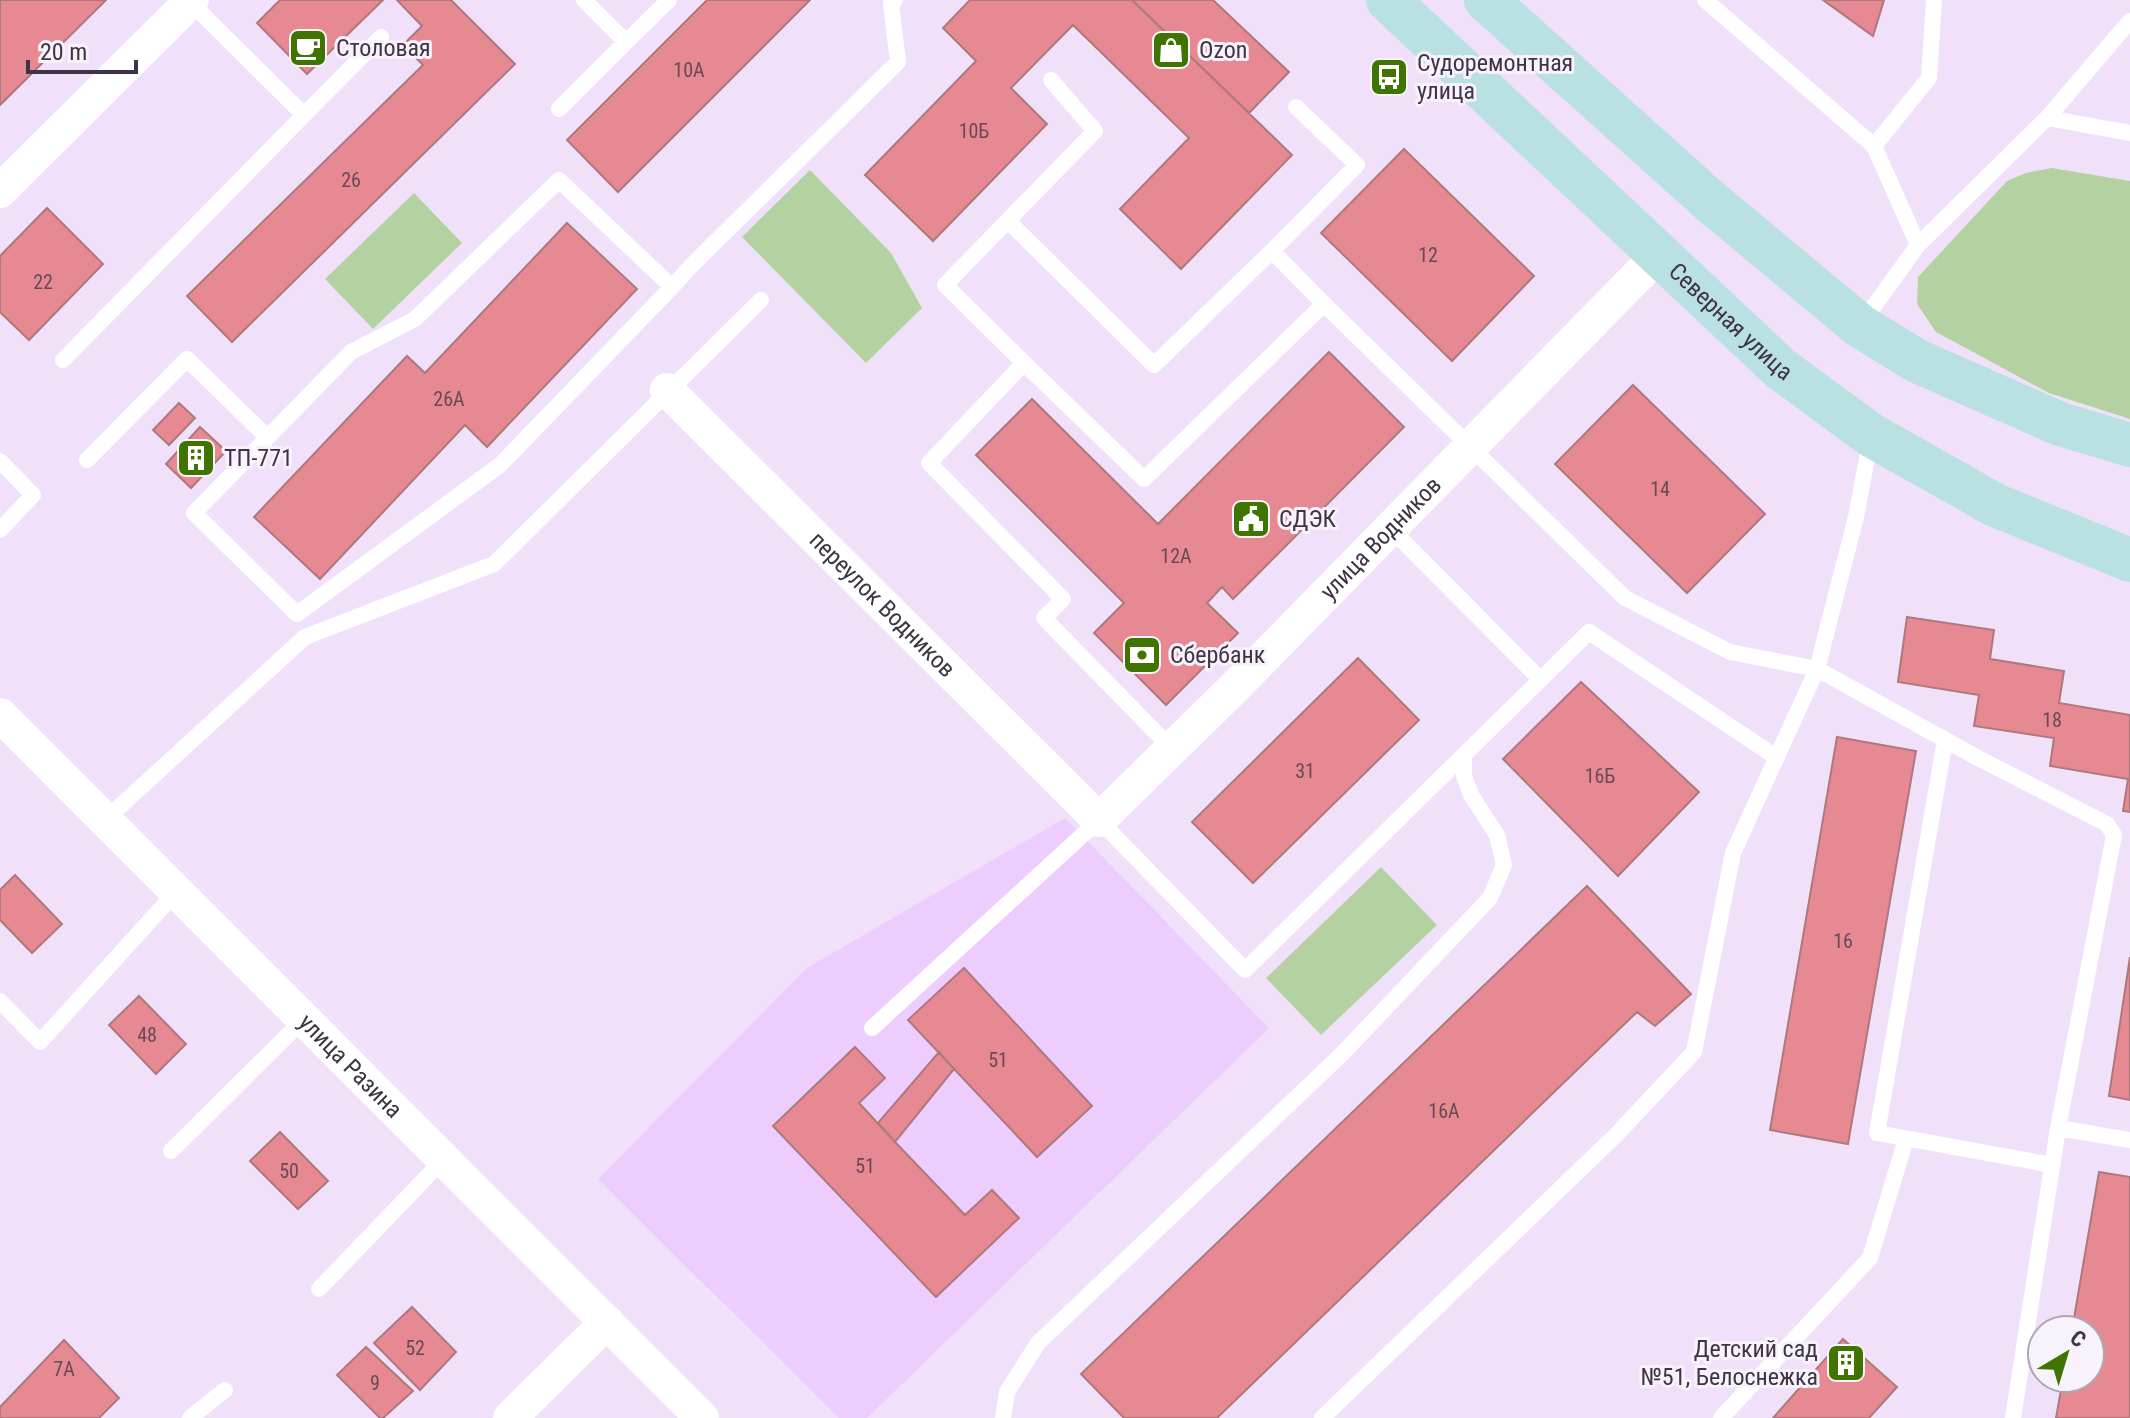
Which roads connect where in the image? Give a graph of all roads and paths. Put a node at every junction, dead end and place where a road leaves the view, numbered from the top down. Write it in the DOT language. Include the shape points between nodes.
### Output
graph roads {
  1 [pos="584,0"];
  2 [pos="669,0"];
  3 [pos="895,0"];
  4 [pos="1388,0"];
  5 [pos="1705,0"];
  6 [pos="1934,0"];
  7 [pos="191,1"];
  8 [pos="1487,1"];
  9 [pos="2130,21"];
  10 [pos="381,37"];
  11 [pos="626,42"];
  12 [pos="1443,51"];
  13 [pos="1051,80"];
  14 [pos="1296,107"];
  15 [pos="559,109"];
  16 [pos="304,115"];
  17 [pos="2047,118"];
  18 [pos="2130,133"];
  19 [pos="1874,146"];
  20 [pos="0,191"];
  21 [pos="1008,221"];
  22 [pos="1918,245"];
  23 [pos="1272,251"];
  24 [pos="1659,254"];
  25 [pos="672,287"];
  26 [pos="761,300"];
  27 [pos="1324,304"];
  28 [pos="1860,326"];
  29 [pos="63,360"];
  30 [pos="1024,363"];
  31 [pos="667,390"];
  32 [pos="1871,435"];
  33 [pos="267,437"];
  34 [pos="2130,445"];
  35 [pos="1470,449"];
  36 [pos="87,460"];
  37 [pos="0,461"];
  38 [pos="1391,529"];
  39 [pos="0,530"];
  40 [pos="2130,560"];
  41 [pos="297,614"];
  42 [pos="305,637"];
  43 [pos="1817,669"];
  44 [pos="1540,679"];
  45 [pos="0,715"];
  46 [pos="1945,740"];
  47 [pos="1172,749"];
  48 [pos="1464,755"];
  49 [pos="1776,757"];
  50 [pos="105,820"];
  51 [pos="1099,820"];
  52 [pos="177,891"];
  53 [pos="0,1001"];
  54 [pos="304,1019"];
  55 [pos="872,1028"];
  56 [pos="2058,1128"];
  57 [pos="1906,1139"];
  58 [pos="2130,1140"];
  59 [pos="171,1151"];
  60 [pos="444,1159"];
  61 [pos="2052,1165"];
  62 [pos="319,1289"];
  63 [pos="607,1322"];
  64 [pos="225,1390"];
  65 [pos="190,1418"];
  66 [pos="510,1418"];
  67 [pos="702,1418"];
  68 [pos="1003,1418"];
  69 [pos="1322,1418"];
  70 [pos="1721,1418"];
  71 [pos="2013,1418"];
  1 -- 11 [label="lane"];
  2 -- 11 [label="lane"];
  3 -- 25 [label="lane" via="891,4 898,62"];
  4 -- 12 [label="street, Северная улица"];
  5 -- 19 [label="lane"];
  6 -- 19 [label="lane" via="1929,78"];
  7 -- 16 [label="lane"];
  7 -- 20 [label="street"];
  8 -- 12 [label="street"];
  8 -- 28 [label="street" via="1710,201"];
  9 -- 17 [label="lane"];
  10 -- 16 [label="lane"];
  11 -- 15 [label="lane"];
  12 -- 24 [label="street, Северная улица"];
  13 -- 21 [label="lane" via="1095,131"];
  14 -- 23 [label="lane" via="1357,165"];
  16 -- 29 [label="lane"];
  17 -- 18 [label="lane"];
  17 -- 22 [label="lane"];
  19 -- 22 [label="lane"];
  21 -- 23 [label="lane" via="1154,365"];
  21 -- 30 [label="lane" via="945,285"];
  22 -- 28 [label="lane"];
  23 -- 27 [label="lane"];
  24 -- 32 [label="street, Северная улица" via="1781,369"];
  24 -- 35 [label="street, улица Водников"];
  25 -- 33 [label="lane" via="559,180 415,319 351,352"];
  25 -- 41 [label="lane" via="500,465"];
  26 -- 31 [label="lane"];
  27 -- 30 [label="lane" via="1144,479"];
  27 -- 35 [label="lane"];
  28 -- 34 [label="street" via="1932,368 2060,424"];
  30 -- 47 [label="lane" via="929,463 1063,599 1044,618"];
  31 -- 42 [label="lane" via="494,564"];
  31 -- 51 [label="street, переулок Водников"];
  32 -- 40 [label="street, Северная улица" via="1995,505"];
  32 -- 43 [label="lane"];
  33 -- 36 [label="lane" via="187,359"];
  33 -- 41 [label="lane" via="194,513"];
  35 -- 38 [label="street, улица Водников"];
  35 -- 43 [label="lane" via="1625,598 1730,652"];
  37 -- 39 [label="lane" via="33,495"];
  38 -- 44 [label="lane"];
  38 -- 47 [label="street, улица Водников"];
  41 -- 42 [label="lane"];
  42 -- 50 [label="lane"];
  43 -- 46 [label="lane"];
  43 -- 49 [label="lane"];
  44 -- 48 [label="lane"];
  44 -- 49 [label="lane" via="1589,632"];
  45 -- 50 [label="street, улица Разина"];
  46 -- 56 [label="lane" via="2097,817 2114,835"];
  46 -- 57 [label="lane" via="1877,1133"];
  47 -- 51 [label="street, улица Водников"];
  48 -- 51 [label="lane" via="1245,970"];
  48 -- 68 [label="lane" via="1464,776 1497,835 1504,865 1490,898 1342,1054 1038,1343 1007,1392"];
  49 -- 69 [label="lane" via="1733,853 1694,1052 1616,1135"];
  50 -- 52 [label="street, улица Разина"];
  51 -- 55 [label="lane"];
  52 -- 53 [label="lane" via="40,1042"];
  52 -- 54 [label="street, улица Разина"];
  54 -- 59 [label="lane"];
  54 -- 60 [label="street, улица Разина"];
  56 -- 58 [label="lane"];
  56 -- 61 [label="lane"];
  57 -- 61 [label="lane"];
  57 -- 70 [label="lane" via="1870,1258"];
  60 -- 62 [label="lane"];
  60 -- 63 [label="street, улица Разина"];
  61 -- 71 [label="lane"];
  63 -- 66 [label="street"];
  63 -- 67 [label="street, улица Разина"];
  64 -- 65 [label="lane"];
}
